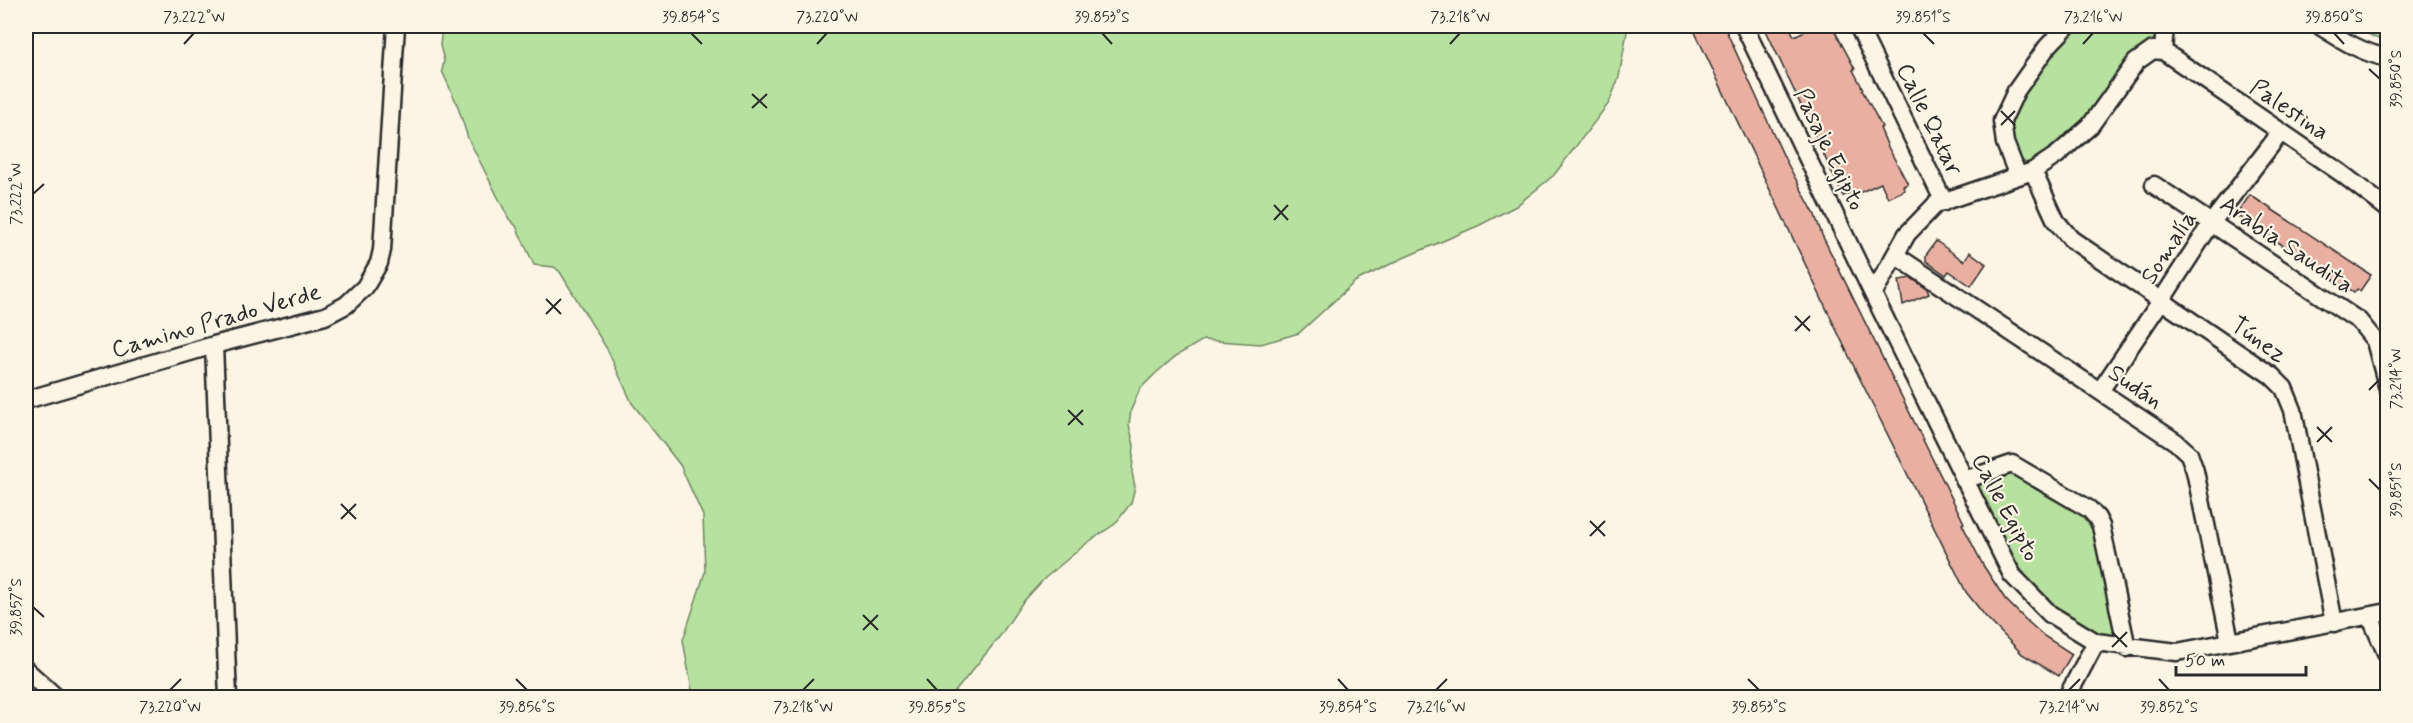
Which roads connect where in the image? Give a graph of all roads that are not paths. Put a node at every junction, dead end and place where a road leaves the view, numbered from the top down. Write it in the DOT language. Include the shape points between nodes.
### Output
graph roads {
  1 [pos="396,26"];
  2 [pos="1744,26"];
  3 [pos="1858,26"];
  4 [pos="2067,26"];
  5 [pos="2165,26"];
  6 [pos="2320,26"];
  7 [pos="2163,51"];
  8 [pos="2388,58"];
  9 [pos="2281,132"];
  10 [pos="2025,173"];
  11 [pos="2154,185"];
  12 [pos="1944,202"];
  13 [pos="2388,208"];
  14 [pos="2212,222"];
  15 [pos="1895,255"];
  16 [pos="1873,294"];
  17 [pos="2161,301"];
  18 [pos="214,345"];
  19 [pos="2388,389"];
  20 [pos="2100,391"];
  21 [pos="26,400"];
  22 [pos="1964,480"];
  23 [pos="2388,612"];
  24 [pos="2370,616"];
  25 [pos="2334,623"];
  26 [pos="2230,641"];
  27 [pos="2096,642"];
  28 [pos="2127,648"];
  29 [pos="2388,657"];
  30 [pos="26,670"];
  31 [pos="57,698"];
  32 [pos="228,698"];
  33 [pos="2069,698"];
  1 -- 18 [label="street, Camino Prado Verde" via="382,250 373,276 355,298 325,316"];
  2 -- 16 [label="street, Pasaje Egipto"];
  3 -- 12 [label="street, Calle Qatar"];
  4 -- 10 [label="street, Túnez" via="2022,82 2002,121 2006,142"];
  5 -- 7 [label="street"];
  6 -- 8 [label="street" via="2344,42"];
  7 -- 9 [label="street, Palestina"];
  7 -- 10 [label="street" via="2153,50 2136,62 2091,126 2057,155"];
  9 -- 13 [label="street, Palestina"];
  9 -- 14 [label="street, Somalía"];
  10 -- 12 [label="street"];
  10 -- 17 [label="street, Túnez" via="2071,239"];
  11 -- 14 [label="street, Arabia Saudita"];
  12 -- 15 [label="street" via="1936,204 1907,234"];
  14 -- 17 [label="street, Somalía"];
  14 -- 19 [label="street, Arabia Saudita" via="2359,321 2375,341"];
  15 -- 16 [label="street"];
  15 -- 20 [label="street, Sudán"];
  16 -- 22 [label="street, Calle Egipto"];
  17 -- 20 [label="street, Somalía"];
  17 -- 25 [label="street, Túnez" via="2272,376 2288,395"];
  18 -- 21 [label="street, Camino Prado Verde"];
  18 -- 32 [label="street"];
  20 -- 26 [label="street, Sudán" via="2188,454"];
  22 -- 27 [label="street, Calle Egipto" via="2012,574 2050,614"];
  22 -- 28 [label="street" via="2012,464 2088,508 2101,526"];
  23 -- 24 [label="street, Calle Egipto"];
  24 -- 25 [label="street, Calle Egipto"];
  24 -- 29 [label="street"];
  25 -- 26 [label="street, Calle Egipto"];
  26 -- 28 [label="street, Calle Egipto" via="2177,652"];
  27 -- 28 [label="street, Calle Egipto"];
  27 -- 33 [label="street"];
  30 -- 31 [label="street"];
}
